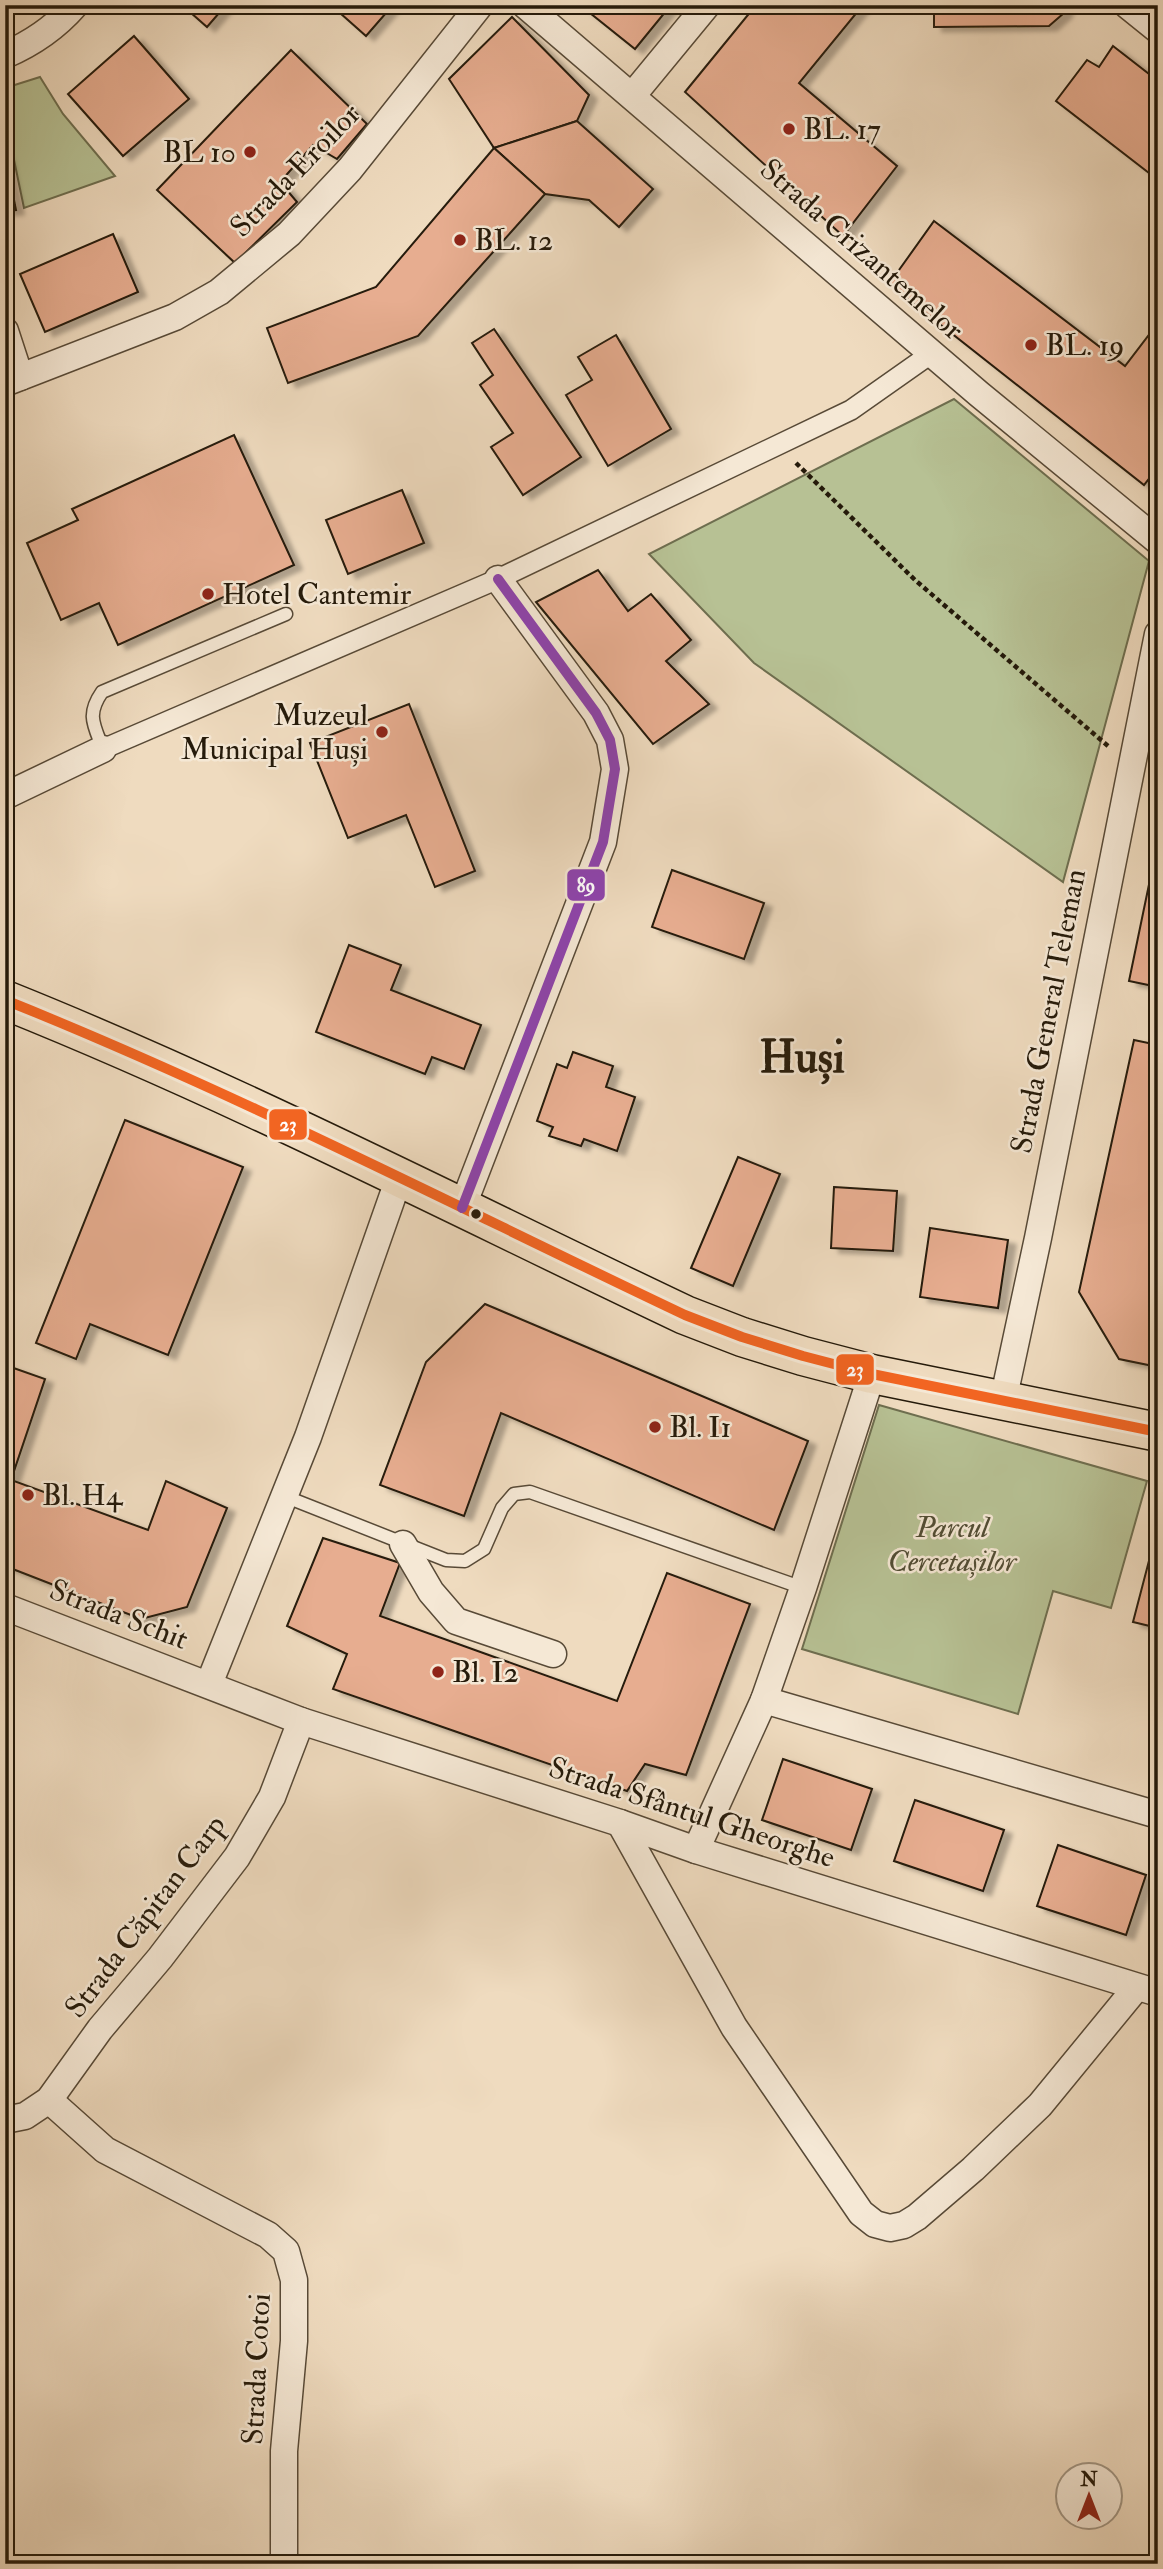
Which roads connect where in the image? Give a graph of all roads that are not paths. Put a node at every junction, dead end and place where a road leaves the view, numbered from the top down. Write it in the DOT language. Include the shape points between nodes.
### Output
graph roads {
  1 [pos="75,5"];
  2 [pos="480,5"];
  3 [pos="525,5"];
  4 [pos="707,5"];
  5 [pos="1127,5"];
  6 [pos="1158,30"];
  7 [pos="5,55"];
  8 [pos="632,96"];
  9 [pos="5,331"];
  10 [pos="932,353"];
  11 [pos="13,380"];
  12 [pos="1158,541"];
  13 [pos="498,579"];
  14 [pos="286,614"];
  15 [pos="1158,634"];
  16 [pos="103,749"];
  17 [pos="5,796"];
  18 [pos="5,1000"];
  19 [pos="399,1178"];
  20 [pos="462,1208"];
  21 [pos="872,1374"];
  22 [pos="1003,1401"];
  23 [pos="1158,1433"];
  24 [pos="284,1496"];
  25 [pos="403,1544"];
  26 [pos="803,1588"];
  27 [pos="5,1607"];
  28 [pos="553,1654"];
  29 [pos="209,1684"];
  30 [pos="764,1700"];
  31 [pos="301,1721"];
  32 [pos="1158,1815"];
  33 [pos="620,1823"];
  34 [pos="696,1850"];
  35 [pos="1147,1991"];
  36 [pos="49,2100"];
  37 [pos="5,2120"];
  38 [pos="284,2564"];
  1 -- 7 [label="street" via="60,23"];
  2 -- 11 [label="street, Strada Eroilor" via="350,169 289,234 219,292 175,317"];
  3 -- 8 [label="street, Strada Crizantemelor"];
  4 -- 8 [label="street"];
  5 -- 6 [label="street"];
  8 -- 10 [label="street, Strada Crizantemelor"];
  9 -- 11 [label="street"];
  10 -- 12 [label="street, Strada Crizantemelor"];
  10 -- 13 [label="street" via="852,410"];
  13 -- 16 [label="street"];
  13 -- 20 [label="street" via="596,713 610,740 615,769 603,842"];
  14 -- 16 [label="lane" via="102,692 93,704 92,719"];
  15 -- 22 [label="street, Strada General Teleman"];
  16 -- 17 [label="street"];
  18 -- 19 [label="highway"];
  19 -- 20 [label="highway"];
  19 -- 24 [label="street"];
  20 -- 21 [label="highway" via="685,1315"];
  21 -- 22 [label="highway"];
  21 -- 26 [label="street"];
  22 -- 23 [label="highway"];
  24 -- 25 [label="lane"];
  24 -- 29 [label="street"];
  25 -- 26 [label="lane" via="446,1560 466,1561 484,1549 513,1494 530,1492"];
  25 -- 28 [label="street" via="431,1592 456,1621"];
  26 -- 30 [label="street"];
  27 -- 29 [label="street, Strada Schit"];
  29 -- 31 [label="street, Strada Sfântul Gheorghe"];
  30 -- 32 [label="street"];
  30 -- 34 [label="street"];
  31 -- 33 [label="street, Strada Sfântul Gheorghe"];
  31 -- 36 [label="street, Strada Căpitan Carp" via="272,1797 237,1857"];
  33 -- 34 [label="street, Strada Sfântul Gheorghe"];
  33 -- 35 [label="street" via="734,2027 861,2213 875,2224 890,2228 917,2217 1041,2105"];
  34 -- 35 [label="street, Strada Sfântul Gheorghe"];
  36 -- 37 [label="street, Strada Căpitan Carp" via="25,2116"];
  36 -- 38 [label="street, Strada Cotoi" via="105,2150 268,2235 286,2251 294,2280 294,2341 284,2452"];
}
